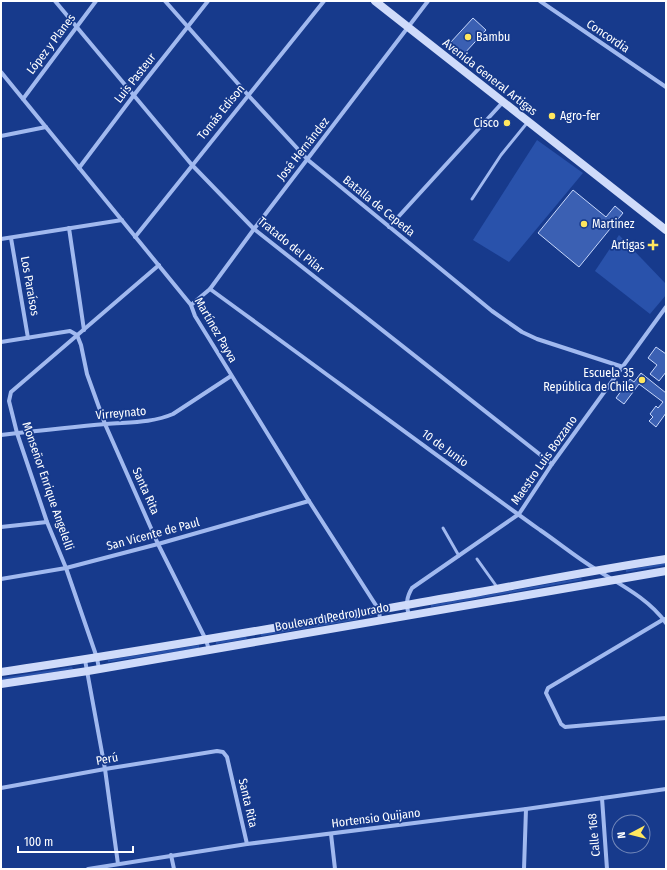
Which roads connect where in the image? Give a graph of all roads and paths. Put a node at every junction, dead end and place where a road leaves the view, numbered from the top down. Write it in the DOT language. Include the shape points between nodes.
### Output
graph roads {
  1 [pos="55,1"];
  2 [pos="96,1"];
  3 [pos="165,1"];
  4 [pos="208,1"];
  5 [pos="324,1"];
  6 [pos="375,1"];
  7 [pos="428,1"];
  8 [pos="540,1"];
  9 [pos="188,26"];
  10 [pos="77,27"];
  11 [pos="409,28"];
  12 [pos="1,72"];
  13 [pos="666,87"];
  14 [pos="134,95"];
  15 [pos="248,95"];
  16 [pos="23,99"];
  17 [pos="503,102"];
  18 [pos="528,122"];
  19 [pos="46,127"];
  20 [pos="1,136"];
  21 [pos="308,160"];
  22 [pos="192,165"];
  23 [pos="79,168"];
  24 [pos="472,199"];
  25 [pos="122,220"];
  26 [pos="389,227"];
  27 [pos="69,228"];
  28 [pos="254,229"];
  29 [pos="666,230"];
  30 [pos="135,237"];
  31 [pos="11,238"];
  32 [pos="1,239"];
  33 [pos="159,265"];
  34 [pos="210,289"];
  35 [pos="191,305"];
  36 [pos="666,307"];
  37 [pos="84,330"];
  38 [pos="77,335"];
  39 [pos="28,338"];
  40 [pos="1,342"];
  41 [pos="623,367"];
  42 [pos="231,376"];
  43 [pos="105,424"];
  44 [pos="17,433"];
  45 [pos="1,435"];
  46 [pos="552,464"];
  47 [pos="309,501"];
  48 [pos="519,514"];
  49 [pos="47,522"];
  50 [pos="1,528"];
  51 [pos="444,528"];
  52 [pos="158,544"];
  53 [pos="459,556"];
  54 [pos="477,559"];
  55 [pos="666,559"];
  56 [pos="66,568"];
  57 [pos="597,570"];
  58 [pos="666,571"];
  59 [pos="1,579"];
  60 [pos="613,579"];
  61 [pos="498,589"];
  62 [pos="406,605"];
  63 [pos="379,610"];
  64 [pos="409,616"];
  65 [pos="380,621"];
  66 [pos="665,621"];
  67 [pos="254,631"];
  68 [pos="206,640"];
  69 [pos="256,642"];
  70 [pos="209,650"];
  71 [pos="97,658"];
  72 [pos="85,660"];
  73 [pos="99,669"];
  74 [pos="88,671"];
  75 [pos="1,672"];
  76 [pos="1,684"];
  77 [pos="666,718"];
  78 [pos="216,751"];
  79 [pos="105,769"];
  80 [pos="1,788"];
  81 [pos="666,789"];
  82 [pos="602,798"];
  83 [pos="526,809"];
  84 [pos="331,834"];
  85 [pos="248,844"];
  86 [pos="171,855"];
  87 [pos="118,864"];
  88 [pos="88,869"];
  89 [pos="174,869"];
  90 [pos="335,869"];
  91 [pos="524,869"];
  92 [pos="607,869"];
  1 -- 10 [label="street, Tratado del Pilar"];
  2 -- 10 [label="street, López y Planes"];
  3 -- 9 [label="street, Batalla de Cepeda"];
  4 -- 9 [label="street, Luis Pasteur"];
  5 -- 15 [label="street, Tomás Edison"];
  6 -- 11 [label="main road, Avenida General Artigas"];
  7 -- 11 [label="street, José Hernández"];
  8 -- 13 [label="street, Concordia"];
  9 -- 14 [label="street, Luis Pasteur"];
  9 -- 15 [label="street, Batalla de Cepeda"];
  10 -- 14 [label="street, Tratado del Pilar"];
  10 -- 16 [label="street, López y Planes"];
  11 -- 17 [label="main road, Avenida General Artigas"];
  11 -- 21 [label="street, José Hernández"];
  12 -- 16 [label="street, Martínez Payva"];
  14 -- 22 [label="street, Tratado del Pilar"];
  14 -- 23 [label="street, Luis Pasteur"];
  15 -- 21 [label="street, Batalla de Cepeda"];
  15 -- 22 [label="street, Tomás Edison"];
  16 -- 19 [label="street, Martínez Payva"];
  17 -- 18 [label="main road, Avenida General Artigas"];
  17 -- 26 [label="street"];
  18 -- 24 [label="lane" via="501,155"];
  18 -- 29 [label="main road, Avenida General Artigas"];
  19 -- 20 [label="street"];
  19 -- 23 [label="street, Martínez Payva"];
  21 -- 26 [label="street, Batalla de Cepeda"];
  21 -- 28 [label="street, José Hernández"];
  22 -- 28 [label="street, Tratado del Pilar"];
  22 -- 30 [label="street, Tomás Edison"];
  23 -- 25 [label="street, Martínez Payva"];
  25 -- 27 [label="street"];
  25 -- 30 [label="street, Martínez Payva"];
  26 -- 41 [label="street, Batalla de Cepeda" via="492,311 522,332"];
  27 -- 31 [label="street"];
  27 -- 37 [label="street"];
  28 -- 34 [label="street, José Hernández"];
  28 -- 46 [label="street, Tratado del Pilar"];
  30 -- 33 [label="street, Martínez Payva"];
  31 -- 32 [label="street"];
  31 -- 39 [label="street, Los Paraísos"];
  33 -- 35 [label="street, Martínez Payva"];
  33 -- 37 [label="street"];
  34 -- 35 [label="street, José Hernández"];
  34 -- 48 [label="street, 10 de Junio"];
  35 -- 42 [label="street, Martínez Payva" via="194,316"];
  36 -- 41 [label="street, Maestro Luis Bozzano"];
  37 -- 38 [label="street"];
  38 -- 39 [label="street" via="70,331"];
  38 -- 43 [label="street, Santa Rita" via="87,374"];
  38 -- 44 [label="street, Monseñor Enrique Angelelli" via="11,392 8,401"];
  39 -- 40 [label="street"];
  41 -- 46 [label="street, Maestro Luis Bozzano"];
  42 -- 43 [label="street, Virreynato" via="163,418"];
  42 -- 47 [label="street, Martínez Payva"];
  43 -- 44 [label="street, Virreynato"];
  43 -- 52 [label="street, Santa Rita"];
  44 -- 45 [label="street, Virreynato"];
  44 -- 49 [label="street, Monseñor Enrique Angelelli"];
  46 -- 48 [label="street, Maestro Luis Bozzano"];
  47 -- 52 [label="street, San Vicente de Paul"];
  47 -- 63 [label="street, Martínez Payva"];
  48 -- 53 [label="street, Maestro Luis Bozzano"];
  48 -- 57 [label="street, 10 de Junio"];
  49 -- 50 [label="street"];
  49 -- 56 [label="street, Monseñor Enrique Angelelli"];
  51 -- 53 [label="lane"];
  52 -- 56 [label="street, San Vicente de Paul"];
  52 -- 68 [label="street, Santa Rita"];
  53 -- 62 [label="street, Maestro Luis Bozzano" via="412,588"];
  54 -- 61 [label="lane"];
  55 -- 57 [label="main road, Boulevard Pedro Jurado"];
  56 -- 59 [label="street, San Vicente de Paul"];
  56 -- 71 [label="street, Monseñor Enrique Angelelli"];
  57 -- 60 [label="street, 10 de Junio"];
  57 -- 61 [label="main road, Boulevard Pedro Jurado"];
  58 -- 60 [label="main road, Boulevard Pedro Jurado"];
  60 -- 64 [label="main road, Boulevard Pedro Jurado"];
  60 -- 66 [label="street, 10 de Junio" via="647,602"];
  61 -- 62 [label="main road, Boulevard Pedro Jurado"];
  62 -- 63 [label="main road, Boulevard Pedro Jurado"];
  62 -- 64 [label="street"];
  63 -- 65 [label="street, Martínez Payva"];
  63 -- 67 [label="main road, Boulevard Pedro Jurado"];
  64 -- 65 [label="main road, Boulevard Pedro Jurado"];
  65 -- 69 [label="main road, Boulevard Pedro Jurado"];
  66 -- 77 [label="street" via="548,688 546,693 561,724 565,727"];
  67 -- 68 [label="main road, Boulevard Pedro Jurado"];
  67 -- 69 [label="main road"];
  68 -- 70 [label="street, Santa Rita"];
  68 -- 71 [label="main road, Boulevard Pedro Jurado"];
  69 -- 70 [label="main road, Boulevard Pedro Jurado"];
  70 -- 73 [label="main road, Boulevard Pedro Jurado"];
  71 -- 72 [label="main road, Boulevard Pedro Jurado"];
  71 -- 73 [label="street, Monseñor Enrique Angelelli"];
  72 -- 74 [label="street"];
  72 -- 75 [label="main road, Boulevard Pedro Jurado"];
  73 -- 74 [label="main road, Boulevard Pedro Jurado"];
  74 -- 76 [label="main road, Boulevard Pedro Jurado"];
  74 -- 79 [label="street"];
  78 -- 79 [label="street, Perú"];
  78 -- 85 [label="street, Santa Rita" via="223,752 227,757"];
  79 -- 80 [label="street, Perú"];
  79 -- 87 [label="street"];
  81 -- 82 [label="street, Hortensio Quijano"];
  82 -- 83 [label="street, Hortensio Quijano"];
  82 -- 92 [label="street, Calle 168"];
  83 -- 84 [label="street, Hortensio Quijano"];
  83 -- 91 [label="street"];
  84 -- 85 [label="street, Hortensio Quijano"];
  84 -- 90 [label="street"];
  85 -- 86 [label="street, Hortensio Quijano"];
  86 -- 87 [label="street, Hortensio Quijano"];
  86 -- 89 [label="street"];
  87 -- 88 [label="street, Hortensio Quijano"];
}
